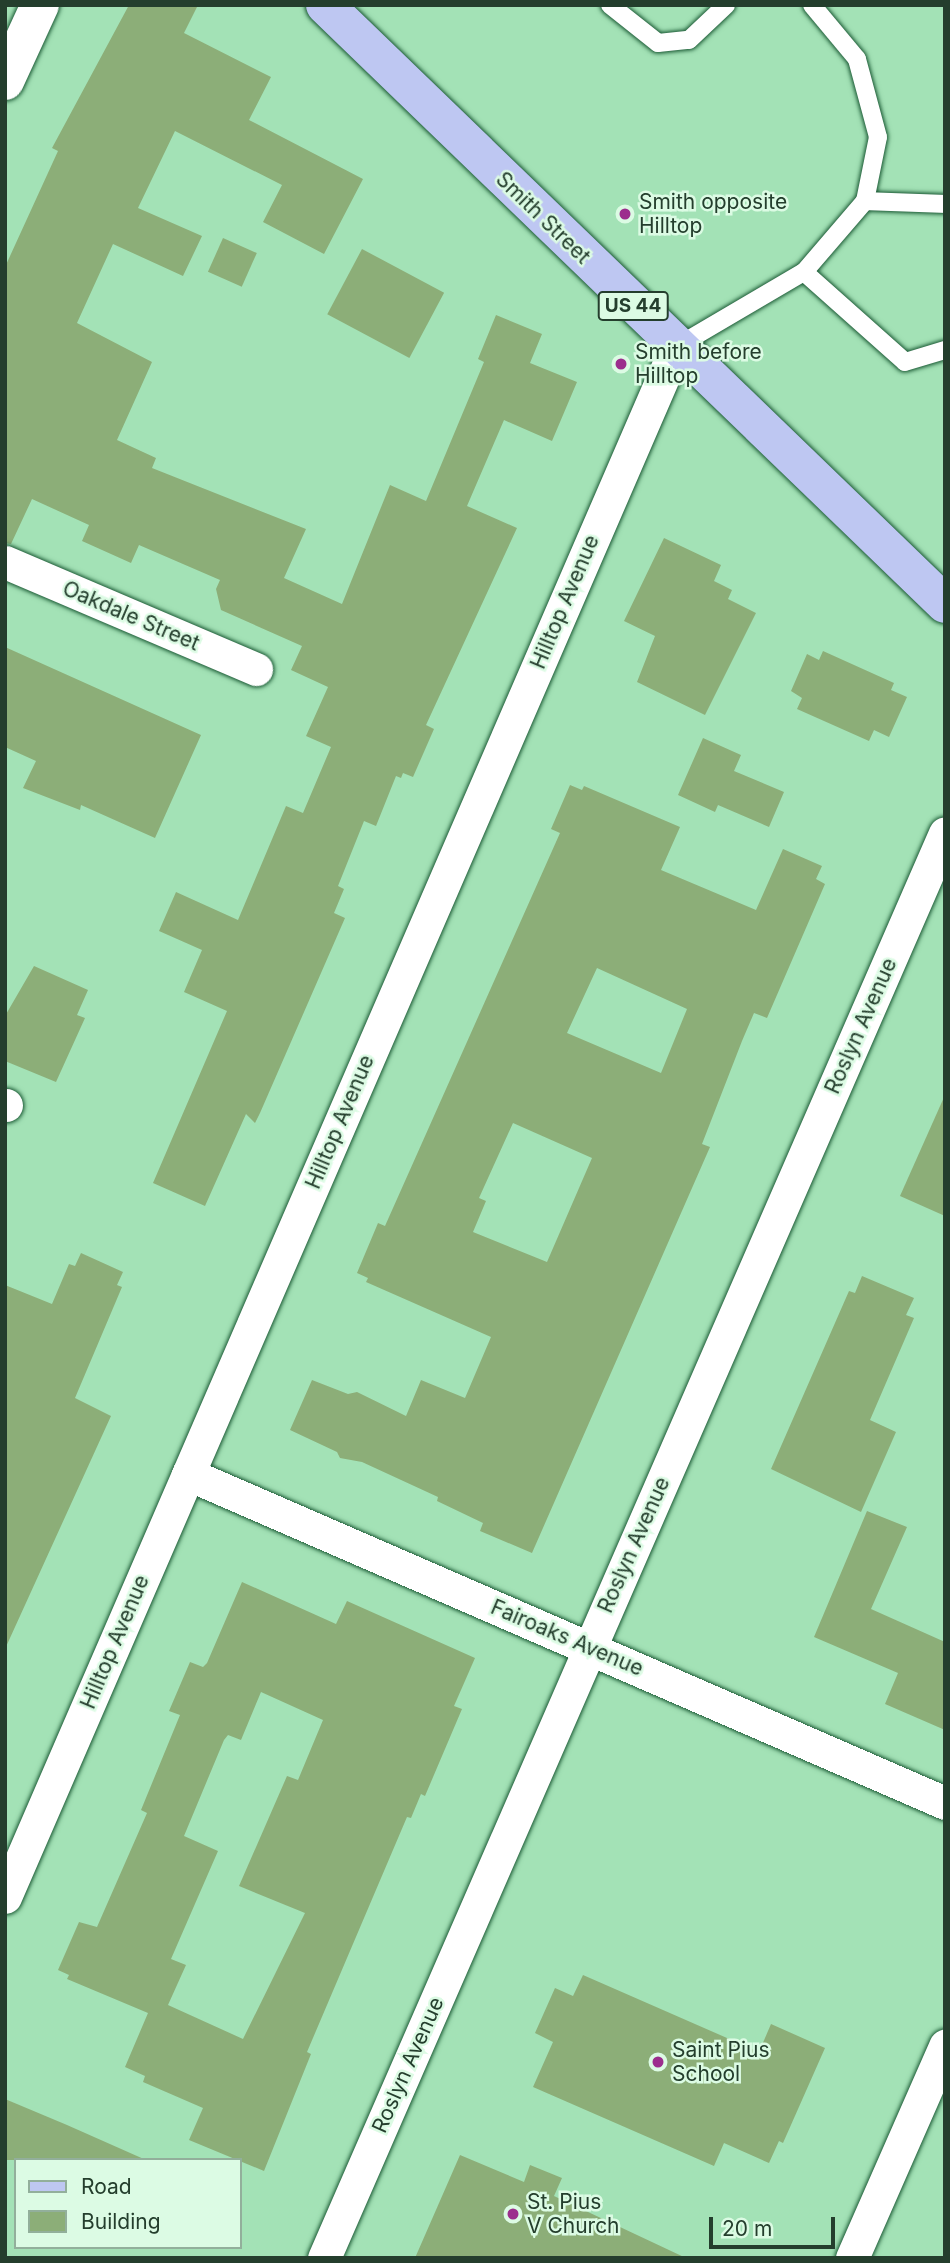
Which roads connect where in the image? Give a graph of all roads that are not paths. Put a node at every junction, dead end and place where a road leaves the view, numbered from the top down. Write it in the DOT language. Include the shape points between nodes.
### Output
graph roads {
  1 [pos="40,5"];
  2 [pos="325,5"];
  3 [pos="610,5"];
  4 [pos="726,5"];
  5 [pos="812,5"];
  6 [pos="5,81"];
  7 [pos="865,201"];
  8 [pos="945,204"];
  9 [pos="804,272"];
  10 [pos="676,347"];
  11 [pos="945,350"];
  12 [pos="5,562"];
  13 [pos="945,604"];
  14 [pos="257,669"];
  15 [pos="945,833"];
  16 [pos="188,1474"];
  17 [pos="589,1648"];
  18 [pos="945,1803"];
  19 [pos="5,1897"];
  20 [pos="945,2046"];
  21 [pos="324,2258"];
  22 [pos="852,2258"];
  1 -- 6 [label="street"];
  2 -- 10 [label="main road, Smith Street / US 44"];
  3 -- 4 [label="lane" via="658,43 689,40"];
  5 -- 7 [label="lane" via="857,59 878,137"];
  7 -- 8 [label="lane"];
  7 -- 9 [label="lane"];
  9 -- 10 [label="lane"];
  9 -- 11 [label="lane" via="905,362"];
  10 -- 13 [label="main road, Smith Street / US 44"];
  10 -- 16 [label="street, Hilltop Avenue"];
  12 -- 14 [label="street, Oakdale Street"];
  15 -- 17 [label="street, Roslyn Avenue"];
  16 -- 17 [label="street, Fairoaks Avenue"];
  16 -- 19 [label="street, Hilltop Avenue"];
  17 -- 18 [label="street, Fairoaks Avenue"];
  17 -- 21 [label="street, Roslyn Avenue"];
  20 -- 22 [label="street"];
}
